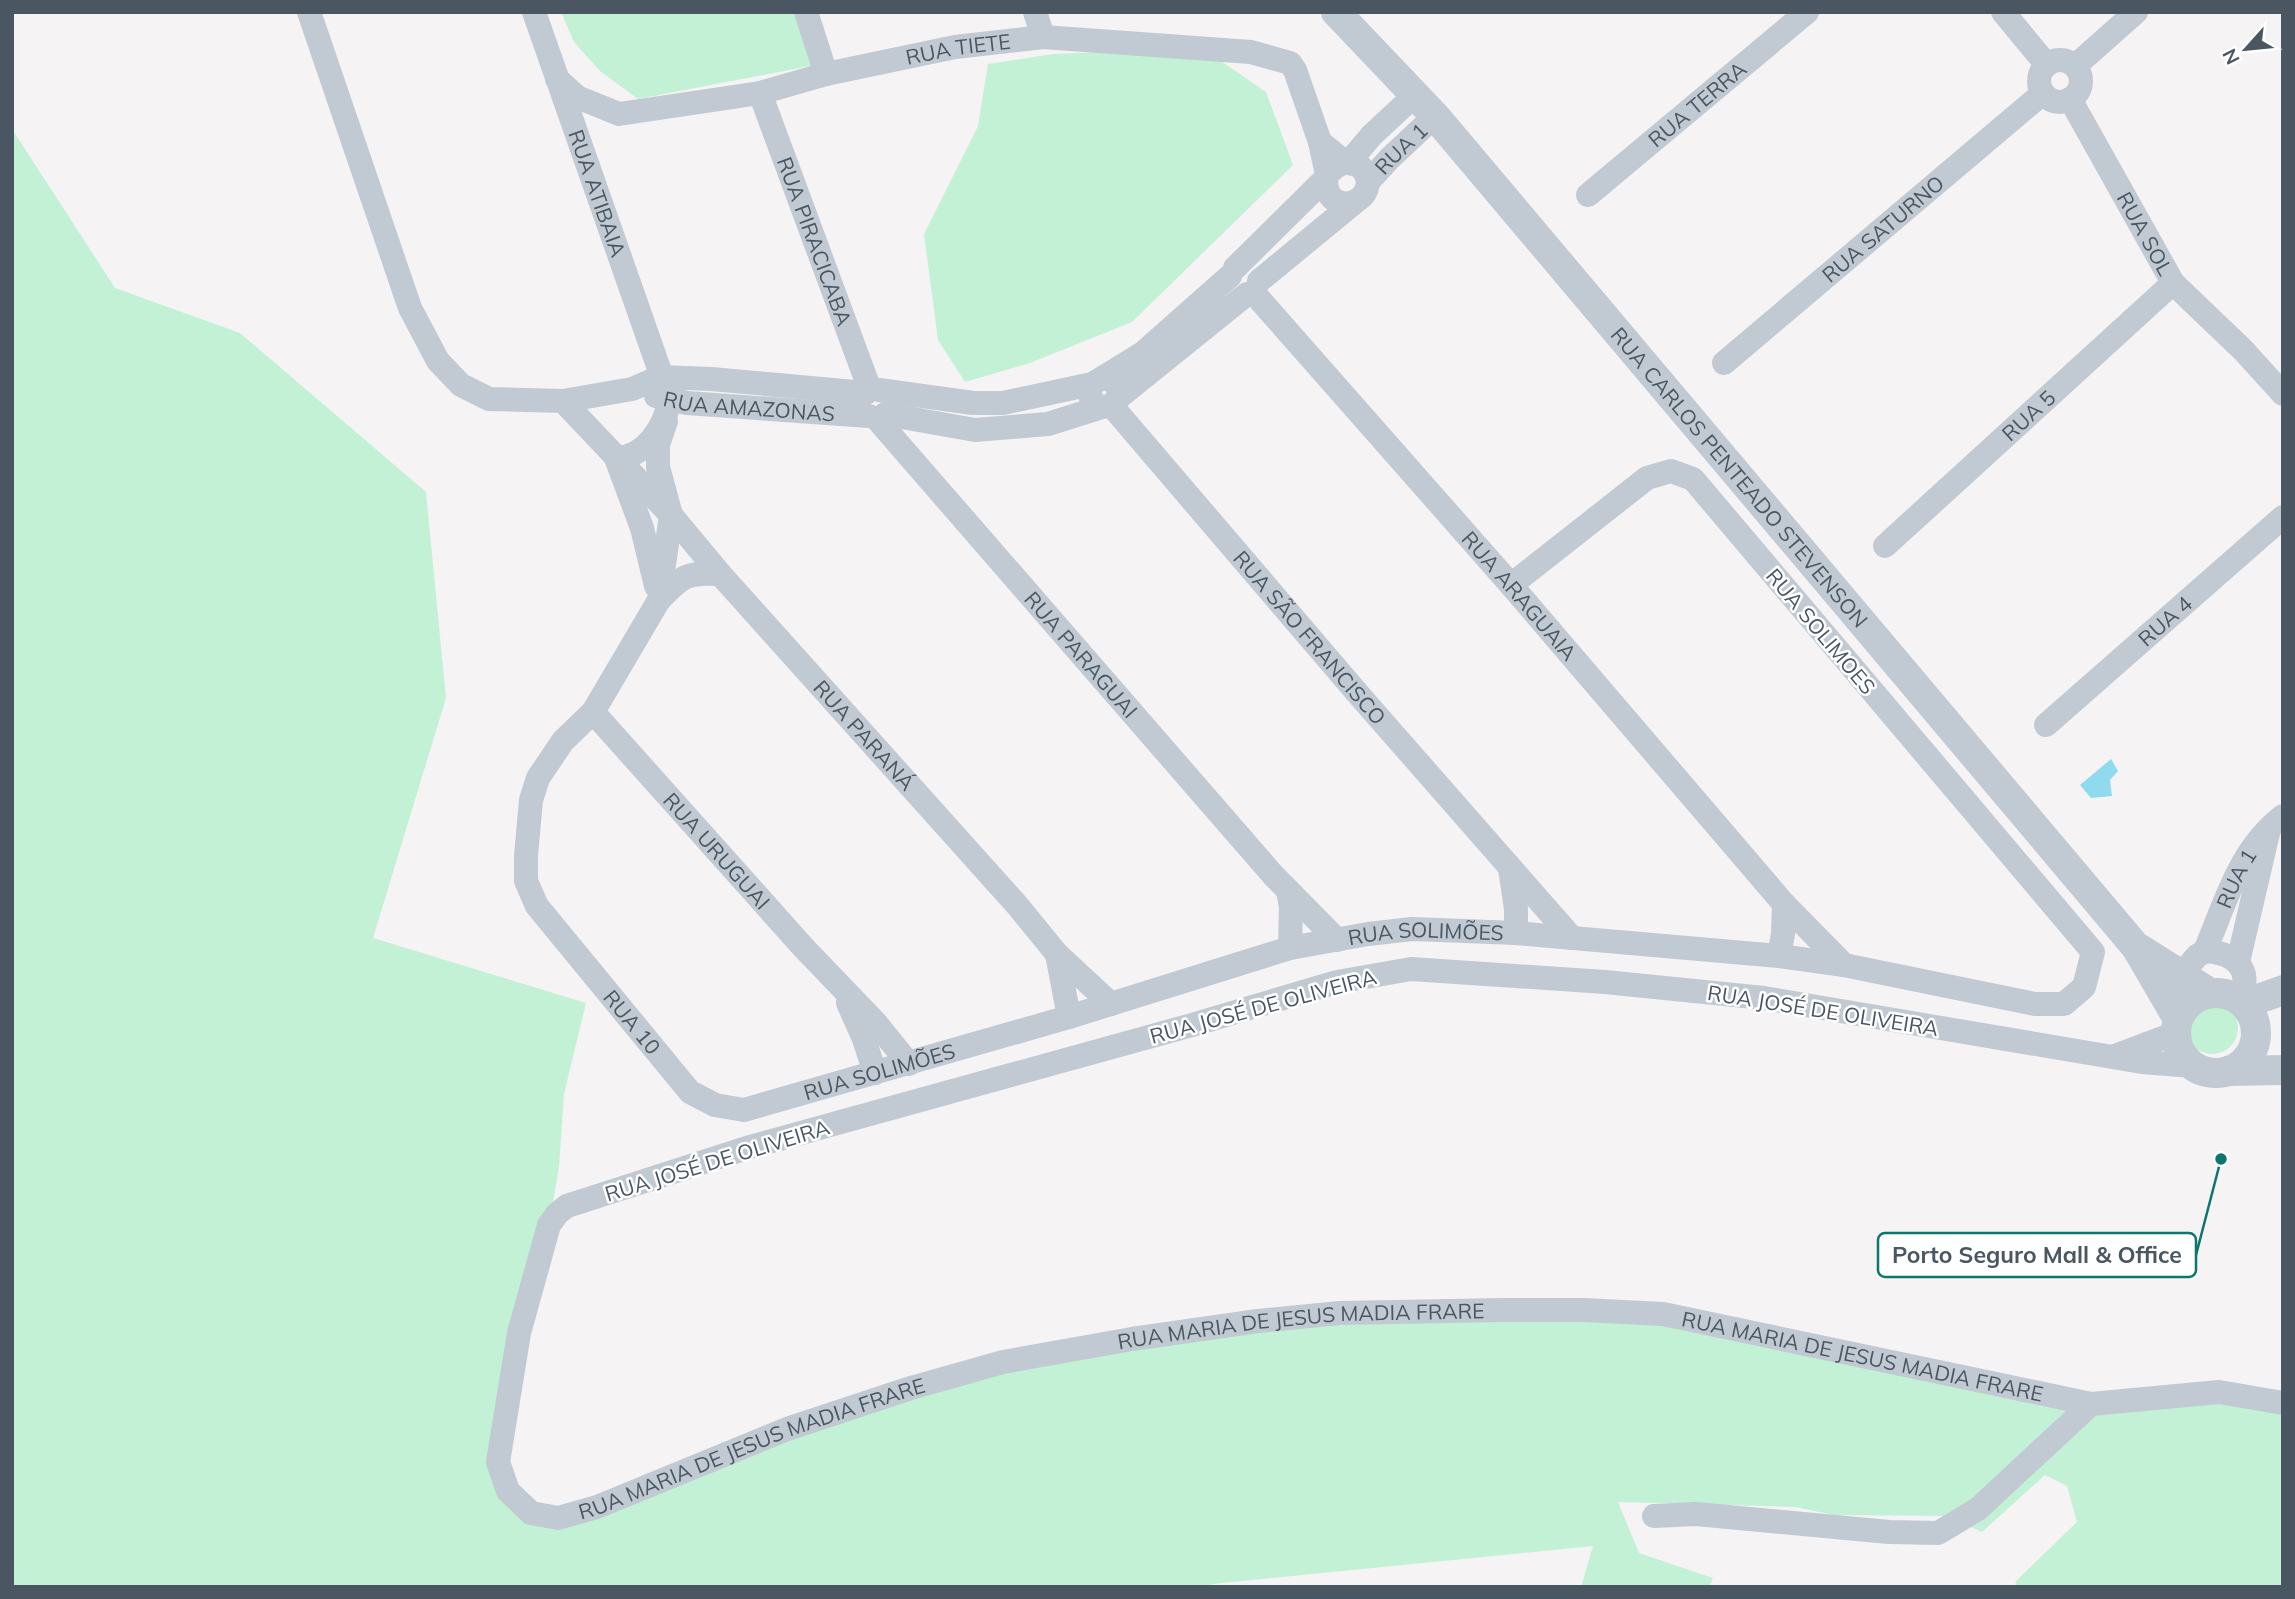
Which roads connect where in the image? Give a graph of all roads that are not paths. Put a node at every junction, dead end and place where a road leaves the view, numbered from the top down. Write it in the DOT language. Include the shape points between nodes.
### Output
graph roads {
  1 [pos="309,12"];
  2 [pos="534,12"];
  3 [pos="806,12"];
  4 [pos="1035,12"];
  5 [pos="1336,12"];
  6 [pos="1807,12"];
  7 [pos="2003,12"];
  8 [pos="2136,12"];
  9 [pos="1043,37"];
  10 [pos="2047,65"];
  11 [pos="2075,66"];
  12 [pos="826,75"];
  13 [pos="557,79"];
  14 [pos="760,93"];
  15 [pos="2043,93"];
  16 [pos="2070,99"];
  17 [pos="1425,105"];
  18 [pos="1337,169"];
  19 [pos="1361,192"];
  20 [pos="1588,195"];
  21 [pos="1232,272"];
  22 [pos="2173,283"];
  23 [pos="1253,289"];
  24 [pos="2244,350"];
  25 [pos="1724,363"];
  26 [pos="2283,372"];
  27 [pos="660,377"];
  28 [pos="632,389"];
  29 [pos="1105,394"];
  30 [pos="2283,394"];
  31 [pos="563,401"];
  32 [pos="874,403"];
  33 [pos="668,410"];
  34 [pos="616,458"];
  35 [pos="671,515"];
  36 [pos="2283,517"];
  37 [pos="1885,547"];
  38 [pos="720,574"];
  39 [pos="1511,585"];
  40 [pos="659,600"];
  41 [pos="593,712"];
  42 [pos="2046,725"];
  43 [pos="2276,821"];
  44 [pos="1510,869"];
  45 [pos="1288,891"];
  46 [pos="1784,904"];
  47 [pos="1516,933"];
  48 [pos="1572,938"];
  49 [pos="1337,940"];
  50 [pos="2136,947"];
  51 [pos="1290,948"];
  52 [pos="2206,951"];
  53 [pos="2093,952"];
  54 [pos="1057,954"];
  55 [pos="1779,956"];
  56 [pos="2238,962"];
  57 [pos="1844,965"];
  58 [pos="2181,975"];
  59 [pos="840,987"];
  60 [pos="2283,990"];
  61 [pos="2210,993"];
  62 [pos="2241,1002"];
  63 [pos="1111,1004"];
  64 [pos="2283,1007"];
  65 [pos="1069,1017"];
  66 [pos="2177,1026"];
  67 [pos="2254,1043"];
  68 [pos="2114,1057"];
  69 [pos="909,1064"];
  70 [pos="2193,1066"];
  71 [pos="2283,1068"];
  72 [pos="2228,1071"];
  73 [pos="875,1073"];
  74 [pos="744,1110"];
  75 [pos="519,1333"];
  76 [pos="2283,1403"];
  77 [pos="2091,1404"];
  78 [pos="1654,1516"];
  1 -- 31 [label="street, RUA AMAZONAS" via="410,308 438,361 461,384 489,399"];
  2 -- 13 [label="street, RUA ATIBAIA"];
  3 -- 12 [label="street"];
  4 -- 9 [label="street"];
  5 -- 17 [label="street, RUA CARLOS PENTEADO STEVENSON"];
  6 -- 20 [label="street, RUA TERRA"];
  7 -- 10 [label="street"];
  8 -- 11 [label="street"];
  9 -- 12 [label="street, RUA TIETE" via="955,47"];
  9 -- 18 [label="street, RUA TIETE" via="1251,51 1290,63 1320,142"];
  10 -- 11 [label="street" via="2059,60"];
  10 -- 15 [label="street" via="2039,83"];
  11 -- 16 [label="street" via="2080,88"];
  12 -- 14 [label="street, RUA TIETE"];
  13 -- 14 [label="street, RUA TIETE" via="577,97 619,114"];
  13 -- 27 [label="street, RUA ATIBAIA"];
  14 -- 32 [label="street, RUA PIRACICABA"];
  15 -- 16 [label="street" via="2057,101"];
  15 -- 25 [label="street, RUA SATURNO"];
  16 -- 22 [label="street, RUA SOL"];
  17 -- 18 [label="street, RUA 1" via="1372,135"];
  17 -- 19 [label="street, RUA 1"];
  17 -- 50 [label="street, RUA CARLOS PENTEADO STEVENSON"];
  18 -- 19 [label="street" via="1355,163 1364,171"];
  18 -- 19 [label="street" via="1328,191 1336,201 1342,203"];
  18 -- 21 [label="street, RUA AMAZONAS"];
  19 -- 23 [label="street, RUA AMAZONAS"];
  21 -- 23 [label="street, RUA ARAGUAIA" via="1233,289 1238,293"];
  21 -- 29 [label="street, RUA AMAZONAS"];
  22 -- 24 [label="street, RUA SOL"];
  22 -- 37 [label="street, RUA 5"];
  23 -- 29 [label="street, RUA AMAZONAS"];
  23 -- 39 [label="street, RUA ARAGUAIA"];
  24 -- 26 [label="street, RUA SOL"];
  24 -- 30 [label="street, RUA SOL"];
  27 -- 28 [label="street, RUA AMAZONAS"];
  27 -- 32 [label="street, RUA AMAZONAS" via="711,379"];
  27 -- 33 [label="street, RUA ATIBAIA"];
  28 -- 31 [label="street, RUA AMAZONAS"];
  28 -- 33 [label="street, RUA AMAZONAS"];
  29 -- 32 [label="street, RUA AMAZONAS" via="1003,403"];
  29 -- 44 [label="street, RUA SÃO FRANCISCO"];
  31 -- 34 [label="street, RUA PARANÁ"];
  32 -- 33 [label="street, RUA AMAZONAS" via="687,403"];
  32 -- 45 [label="street, RUA PARAGUAI"];
  33 -- 34 [label="street" via="640,452"];
  33 -- 35 [label="street, RUA PARANÁ" via="658,444 658,467"];
  34 -- 35 [label="street, RUA PARANÁ"];
  34 -- 40 [label="street" via="642,528"];
  35 -- 38 [label="street, RUA PARANÁ"];
  35 -- 40 [label="street"];
  36 -- 42 [label="street, RUA 4"];
  38 -- 40 [label="street" via="699,573 679,579"];
  38 -- 54 [label="street, RUA PARANÁ"];
  39 -- 46 [label="street, RUA ARAGUAIA"];
  39 -- 53 [label="street, RUA SOLIMOES" via="1647,478 1671,471 1693,479"];
  40 -- 41 [label="street"];
  41 -- 59 [label="street, RUA URUGUAI"];
  41 -- 74 [label="street, RUA 10" via="563,741 538,778 531,800 526,881 537,906 690,1092 715,1105"];
  43 -- 52 [label="street, RUA 1" via="2238,868"];
  43 -- 56 [label="street"];
  44 -- 47 [label="street"];
  44 -- 48 [label="street, RUA SÃO FRANCISCO"];
  45 -- 49 [label="street, RUA PARAGUAI"];
  45 -- 51 [label="street"];
  46 -- 55 [label="street"];
  46 -- 57 [label="street, RUA ARAGUAIA"];
  47 -- 48 [label="street, RUA SOLIMÕES"];
  47 -- 49 [label="street, RUA SOLIMÕES" via="1412,929"];
  48 -- 55 [label="street, RUA SOLIMÕES"];
  49 -- 51 [label="street, RUA SOLIMÕES"];
  50 -- 58 [label="street, RUA CARLOS PENTEADO STEVENSON"];
  50 -- 66 [label="street, RUA CARLOS PENTEADO STEVENSON"];
  51 -- 63 [label="street, RUA SOLIMÕES"];
  52 -- 56 [label="street"];
  52 -- 58 [label="street"];
  53 -- 57 [label="street, RUA SOLIMÕES" via="2084,988 2064,1004 2035,1004"];
  54 -- 63 [label="street, RUA PARANÁ"];
  54 -- 65 [label="street, RUA PARANÁ"];
  55 -- 57 [label="street, RUA SOLIMÕES"];
  56 -- 62 [label="street" via="2246,987"];
  58 -- 61 [label="street, RUA CARLOS PENTEADO STEVENSON"];
  59 -- 69 [label="street, RUA URUGUAI"];
  59 -- 73 [label="street, RUA URUGUAI"];
  60 -- 62 [label="street"];
  61 -- 62 [label="street"];
  61 -- 66 [label="street" via="2185,1006"];
  62 -- 67 [label="street" via="2255,1026"];
  63 -- 65 [label="street, RUA SOLIMÕES"];
  64 -- 67 [label="street"];
  65 -- 69 [label="street, RUA SOLIMÕES"];
  66 -- 68 [label="street"];
  66 -- 70 [label="street" via="2178,1046"];
  67 -- 71 [label="street"];
  67 -- 72 [label="street" via="2238,1066"];
  68 -- 70 [label="street, RUA JOSÉ DE OLIVEIRA"];
  68 -- 75 [label="street, RUA JOSÉ DE OLIVEIRA" via="1764,998 1411,969 1337,982 750,1147 567,1206 550,1225"];
  69 -- 73 [label="street, RUA SOLIMÕES"];
  70 -- 72 [label="street" via="2216,1073"];
  71 -- 72 [label="street"];
  73 -- 74 [label="street, RUA SOLIMÕES"];
  75 -- 77 [label="street, RUA MARIA DE JESUS MADIA FRARE" via="498,1462 508,1491 531,1513 558,1518 597,1507 787,1429 1003,1362 1208,1328 1340,1314 1584,1310 1663,1314"];
  76 -- 77 [label="street, RUA MARIA DE JESUS MADIA FRARE" via="2219,1392"];
  77 -- 78 [label="street" via="1978,1509 1938,1533 1696,1514"];
}
